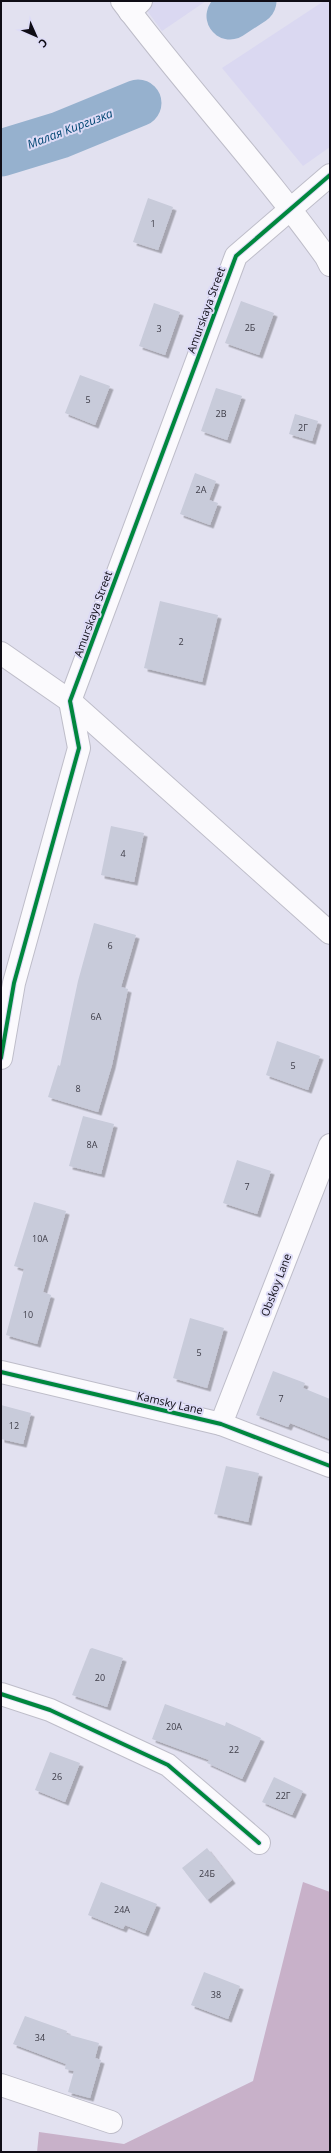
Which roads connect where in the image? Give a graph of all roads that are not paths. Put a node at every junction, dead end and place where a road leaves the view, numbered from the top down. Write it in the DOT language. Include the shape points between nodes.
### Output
graph roads {
  1 [pos="131,5"];
  2 [pos="330,175"];
  3 [pos="291,208"];
  4 [pos="330,265"];
  5 [pos="1,653"];
  6 [pos="70,701"];
  7 [pos="330,933"];
  8 [pos="1,1058"];
  9 [pos="330,1145"];
  10 [pos="1,1372"];
  11 [pos="221,1424"];
  12 [pos="330,1466"];
  13 [pos="1,1694"];
  14 [pos="258,1843"];
  15 [pos="1,2085"];
  16 [pos="111,2122"];
  1 -- 3 [label="street" via="174,69"];
  2 -- 3 [label="street, Amurskaya Street"];
  3 -- 4 [label="street"];
  3 -- 6 [label="street, Amurskaya Street" via="236,256"];
  5 -- 6 [label="street"];
  6 -- 7 [label="street"];
  6 -- 8 [label="street" via="79,748 14,982"];
  9 -- 11 [label="street, Obskoy Lane"];
  10 -- 11 [label="street, Kamsky Lane"];
  11 -- 12 [label="street, Kamsky Lane"];
  13 -- 14 [label="street" via="50,1710 168,1765"];
  15 -- 16 [label="street"];
}
